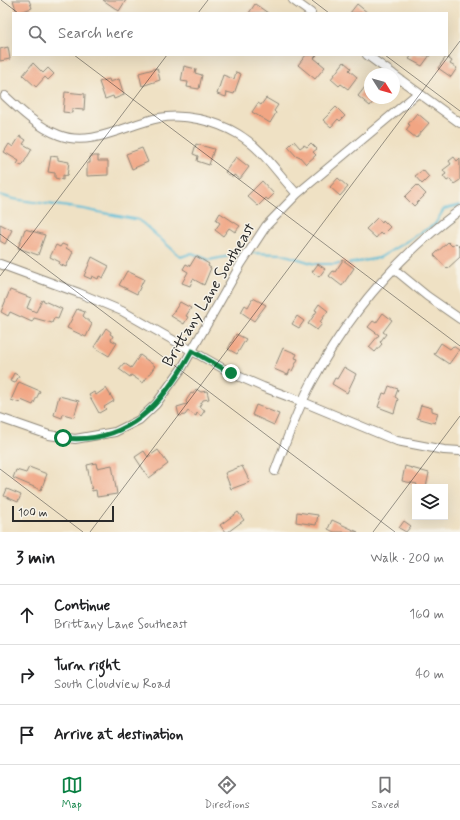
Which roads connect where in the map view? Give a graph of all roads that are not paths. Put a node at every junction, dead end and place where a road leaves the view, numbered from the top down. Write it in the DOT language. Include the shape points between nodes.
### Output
graph roads {
  1 [pos="293,0"];
  2 [pos="310,12"];
  3 [pos="368,56"];
  4 [pos="385,68"];
  5 [pos="400,79"];
  6 [pos="418,93"];
  7 [pos="5,96"];
  8 [pos="460,123"];
  9 [pos="297,194"];
  10 [pos="460,210"];
  11 [pos="0,264"];
  12 [pos="394,269"];
  13 [pos="460,319"];
  14 [pos="192,351"];
  15 [pos="303,402"];
  16 [pos="0,418"];
  17 [pos="460,451"];
  18 [pos="275,471"];
  1 -- 2 [label="street"];
  3 -- 4 [label="street"];
  5 -- 6 [label="street"];
  6 -- 8 [label="street"];
  6 -- 9 [label="street, Brittany Lane Southeast"];
  7 -- 9 [label="street" via="46,128 60,135 75,138 98,136 160,118 188,118 211,123 237,134 254,146 268,158"];
  9 -- 14 [label="street, Brittany Lane Southeast" via="266,226 251,247"];
  10 -- 12 [label="street"];
  11 -- 14 [label="street" via="122,311"];
  12 -- 13 [label="street"];
  12 -- 15 [label="street" via="342,333 310,385"];
  14 -- 15 [label="street" via="231,373"];
  14 -- 16 [label="street, Brittany Lane Southeast" via="156,404 139,420 115,432 88,438 63,438"];
  15 -- 17 [label="street" via="397,441"];
  15 -- 18 [label="street"];
}
